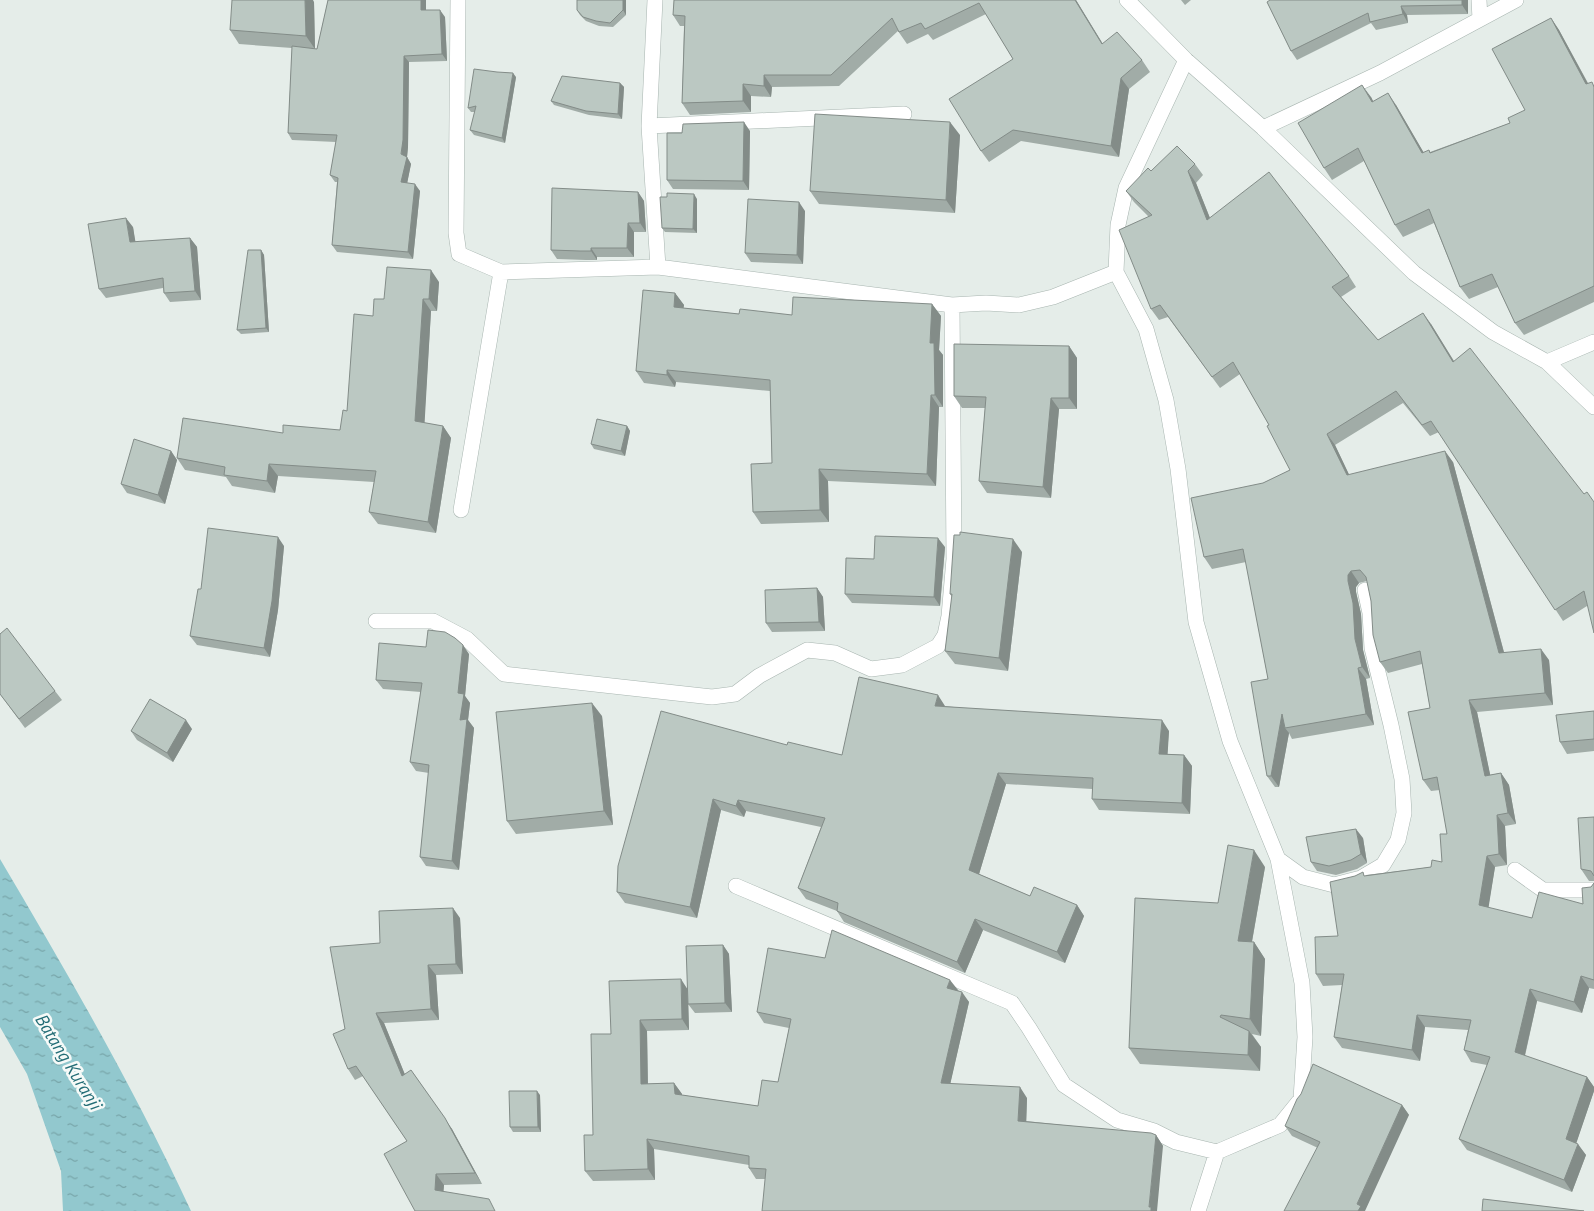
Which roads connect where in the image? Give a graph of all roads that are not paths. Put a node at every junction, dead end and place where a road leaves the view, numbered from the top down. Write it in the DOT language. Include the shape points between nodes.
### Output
graph roads {
  1 [pos="458,0"];
  2 [pos="655,0"];
  3 [pos="1126,0"];
  4 [pos="1480,0"];
  5 [pos="1516,0"];
  6 [pos="1480,19"];
  7 [pos="1186,60"];
  8 [pos="904,114"];
  9 [pos="649,126"];
  10 [pos="1263,128"];
  11 [pos="658,267"];
  12 [pos="501,272"];
  13 [pos="1116,272"];
  14 [pos="952,305"];
  15 [pos="1594,342"];
  16 [pos="1547,362"];
  17 [pos="1594,407"];
  18 [pos="461,510"];
  19 [pos="1366,590"];
  20 [pos="376,621"];
  21 [pos="1278,859"];
  22 [pos="1515,870"];
  23 [pos="736,886"];
  24 [pos="1594,890"];
  25 [pos="1217,1152"];
  26 [pos="1198,1211"];
  1 -- 12 [label="street" via="456,233 459,254"];
  2 -- 9 [label="street"];
  3 -- 7 [label="street"];
  4 -- 6 [label="street"];
  5 -- 6 [label="street"];
  6 -- 10 [label="street" via="1380,73"];
  7 -- 10 [label="street"];
  7 -- 13 [label="street" via="1126,188 1118,225"];
  8 -- 9 [label="street"];
  9 -- 11 [label="street"];
  10 -- 16 [label="street" via="1414,273 1493,332"];
  11 -- 12 [label="street"];
  11 -- 14 [label="street"];
  12 -- 18 [label="street"];
  13 -- 14 [label="street" via="1053,297 1019,304"];
  13 -- 21 [label="street" via="1146,329 1166,400 1178,469 1196,622 1230,741"];
  14 -- 20 [label="street" via="954,559 949,616 938,646 902,665 871,669 835,654 807,650 759,676 735,694 712,697 504,674 468,639 432,621"];
  15 -- 16 [label="street"];
  16 -- 17 [label="street"];
  19 -- 21 [label="street" via="1372,648 1402,779 1404,813 1398,840 1383,865 1362,878 1334,885 1303,877"];
  21 -- 25 [label="street" via="1302,984 1305,1037 1301,1099 1280,1125"];
  22 -- 24 [label="street" via="1543,890"];
  23 -- 25 [label="street" via="1012,1003 1064,1085 1117,1120 1154,1130 1176,1142"];
  25 -- 26 [label="street"];
}
